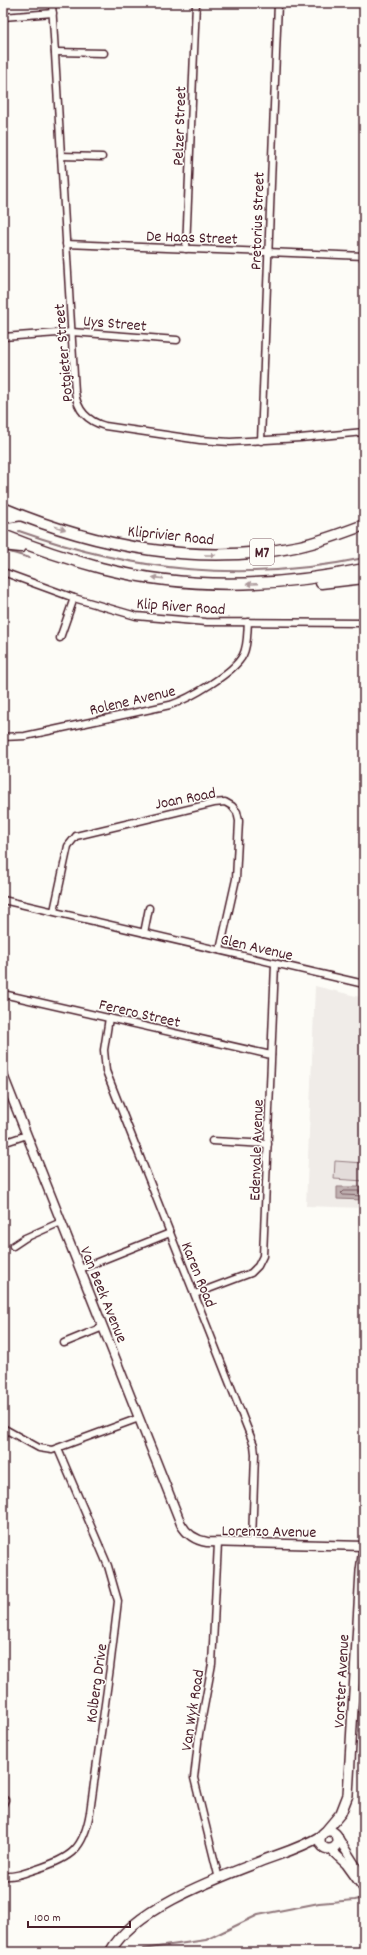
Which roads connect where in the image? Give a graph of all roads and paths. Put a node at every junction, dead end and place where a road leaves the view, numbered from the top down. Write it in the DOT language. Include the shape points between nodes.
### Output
graph roads {
  1 [pos="52,3"];
  2 [pos="196,3"];
  3 [pos="278,3"];
  4 [pos="53,13"];
  5 [pos="3,16"];
  6 [pos="55,52"];
  7 [pos="104,53"];
  8 [pos="61,156"];
  9 [pos="102,157"];
  10 [pos="66,244"];
  11 [pos="186,249"];
  12 [pos="268,252"];
  13 [pos="364,256"];
  14 [pos="72,332"];
  15 [pos="3,337"];
  16 [pos="177,340"];
  17 [pos="364,432"];
  18 [pos="261,441"];
  19 [pos="3,508"];
  20 [pos="23,516"];
  21 [pos="3,519"];
  22 [pos="364,524"];
  23 [pos="3,535"];
  24 [pos="3,545"];
  25 [pos="44,551"];
  26 [pos="364,569"];
  27 [pos="3,572"];
  28 [pos="364,578"];
  29 [pos="291,581"];
  30 [pos="74,598"];
  31 [pos="248,622"];
  32 [pos="364,623"];
  33 [pos="60,638"];
  34 [pos="3,737"];
  35 [pos="3,900"];
  36 [pos="149,908"];
  37 [pos="54,911"];
  38 [pos="144,933"];
  39 [pos="220,950"];
  40 [pos="275,964"];
  41 [pos="364,984"];
  42 [pos="3,994"];
  43 [pos="109,1018"];
  44 [pos="271,1055"];
  45 [pos="3,1075"];
  46 [pos="26,1134"];
  47 [pos="212,1141"];
  48 [pos="3,1143"];
  49 [pos="268,1144"];
  50 [pos="62,1222"];
  51 [pos="170,1233"];
  52 [pos="13,1246"];
  53 [pos="80,1269"];
  54 [pos="195,1294"];
  55 [pos="103,1327"];
  56 [pos="64,1343"];
  57 [pos="139,1418"];
  58 [pos="3,1428"];
  59 [pos="58,1449"];
  60 [pos="181,1524"];
  61 [pos="252,1542"];
  62 [pos="218,1543"];
  63 [pos="364,1547"];
  64 [pos="341,1813"];
  65 [pos="323,1834"];
  66 [pos="337,1836"];
  67 [pos="302,1847"];
  68 [pos="327,1849"];
  69 [pos="3,1876"];
  70 [pos="219,1879"];
  71 [pos="364,1879"];
  72 [pos="364,1890"];
  73 [pos="110,1952"];
  1 -- 4 [label="street, Potgieter Street"];
  2 -- 11 [label="street, Pelzer Street"];
  3 -- 12 [label="street, Pretorius Street"];
  4 -- 5 [label="street"];
  4 -- 6 [label="street, Potgieter Street"];
  6 -- 7 [label="street"];
  6 -- 8 [label="street, Potgieter Street"];
  8 -- 9 [label="street"];
  8 -- 10 [label="street, Potgieter Street"];
  10 -- 11 [label="street, De Haas Street"];
  10 -- 14 [label="street, Potgieter Street"];
  11 -- 12 [label="street, De Haas Street"];
  12 -- 13 [label="street, De Haas Street"];
  12 -- 18 [label="street, Pretorius Street"];
  14 -- 15 [label="street, Uys Street"];
  14 -- 16 [label="street, Uys Street"];
  14 -- 18 [label="street, Potgieter Street" via="76,401 83,413 92,421 113,427 200,440"];
  17 -- 18 [label="street, Potgieter Street"];
  19 -- 20 [label="main road, M7"];
  20 -- 21 [label="street"];
  20 -- 22 [label="main road, Kliprivier Road / M7, one-way" via="70,532 123,545 208,556 279,550 328,539"];
  23 -- 25 [label="main road, M7"];
  24 -- 25 [label="main road"];
  29 -- 25 [label="main road, M7, one-way" via="246,584 175,580 102,568"];
  26 -- 29 [label="main road, M7"];
  27 -- 30 [label="street, Klip River Road"];
  28 -- 29 [label="main road" via="324,583"];
  30 -- 31 [label="street, Klip River Road" via="142,617 182,621"];
  30 -- 33 [label="street"];
  31 -- 32 [label="street, Klip River Road"];
  31 -- 34 [label="street, Rolene Avenue" via="245,648 237,663 185,700 32,734"];
  35 -- 37 [label="street, Glen Avenue"];
  36 -- 38 [label="street"];
  37 -- 38 [label="street, Glen Avenue"];
  37 -- 39 [label="street, Joan Road" via="68,846 76,836 225,802 237,812 238,829 235,886"];
  38 -- 39 [label="street, Glen Avenue"];
  39 -- 40 [label="street, Glen Avenue"];
  40 -- 41 [label="street, Glen Avenue"];
  40 -- 44 [label="street, Edenvale Avenue"];
  42 -- 43 [label="street, Ferero Street"];
  43 -- 44 [label="street, Ferero Street"];
  43 -- 51 [label="street, Karen Road" via="104,1064"];
  44 -- 49 [label="street, Edenvale Avenue"];
  45 -- 46 [label="street, Van Beek Avenue"];
  46 -- 48 [label="street"];
  46 -- 50 [label="street, Van Beek Avenue"];
  47 -- 49 [label="street"];
  49 -- 54 [label="street, Edenvale Avenue" via="264,1249 261,1261 251,1272"];
  50 -- 52 [label="street"];
  50 -- 53 [label="street, Van Beek Avenue"];
  51 -- 53 [label="street"];
  51 -- 54 [label="street, Karen Road"];
  53 -- 55 [label="street, Van Beek Avenue"];
  54 -- 61 [label="street, Karen Road" via="254,1445"];
  55 -- 56 [label="street"];
  55 -- 57 [label="street, Van Beek Avenue"];
  57 -- 59 [label="street"];
  57 -- 60 [label="street, Van Beek Avenue"];
  58 -- 59 [label="street" via="39,1448"];
  59 -- 69 [label="street, Kolberg Drive" via="106,1560 116,1592 117,1613 110,1668 85,1836 72,1852 60,1861 19,1875"];
  60 -- 62 [label="street, Lorenzo Avenue" via="196,1540"];
  61 -- 62 [label="street, Lorenzo Avenue"];
  61 -- 63 [label="street, Lorenzo Avenue"];
  62 -- 70 [label="street, Van Wyk Road" via="212,1664 194,1778"];
  63 -- 64 [label="main road, Vorster Avenue" via="349,1791"];
  64 -- 65 [label="main road, Vorster Avenue"];
  64 -- 66 [label="main road, Vorster Avenue"];
  65 -- 66 [label="main road" via="332,1832"];
  65 -- 67 [label="main road, Vorster Avenue"];
  65 -- 68 [label="main road" via="320,1842"];
  66 -- 68 [label="main road, Vorster Avenue" via="336,1845"];
  66 -- 71 [label="street"];
  67 -- 68 [label="main road, Vorster Avenue"];
  67 -- 70 [label="main road, Vorster Avenue"];
  68 -- 72 [label="street" via="346,1864"];
  70 -- 73 [label="main road, Vorster Avenue" via="170,1901 140,1920 118,1940"];
}
